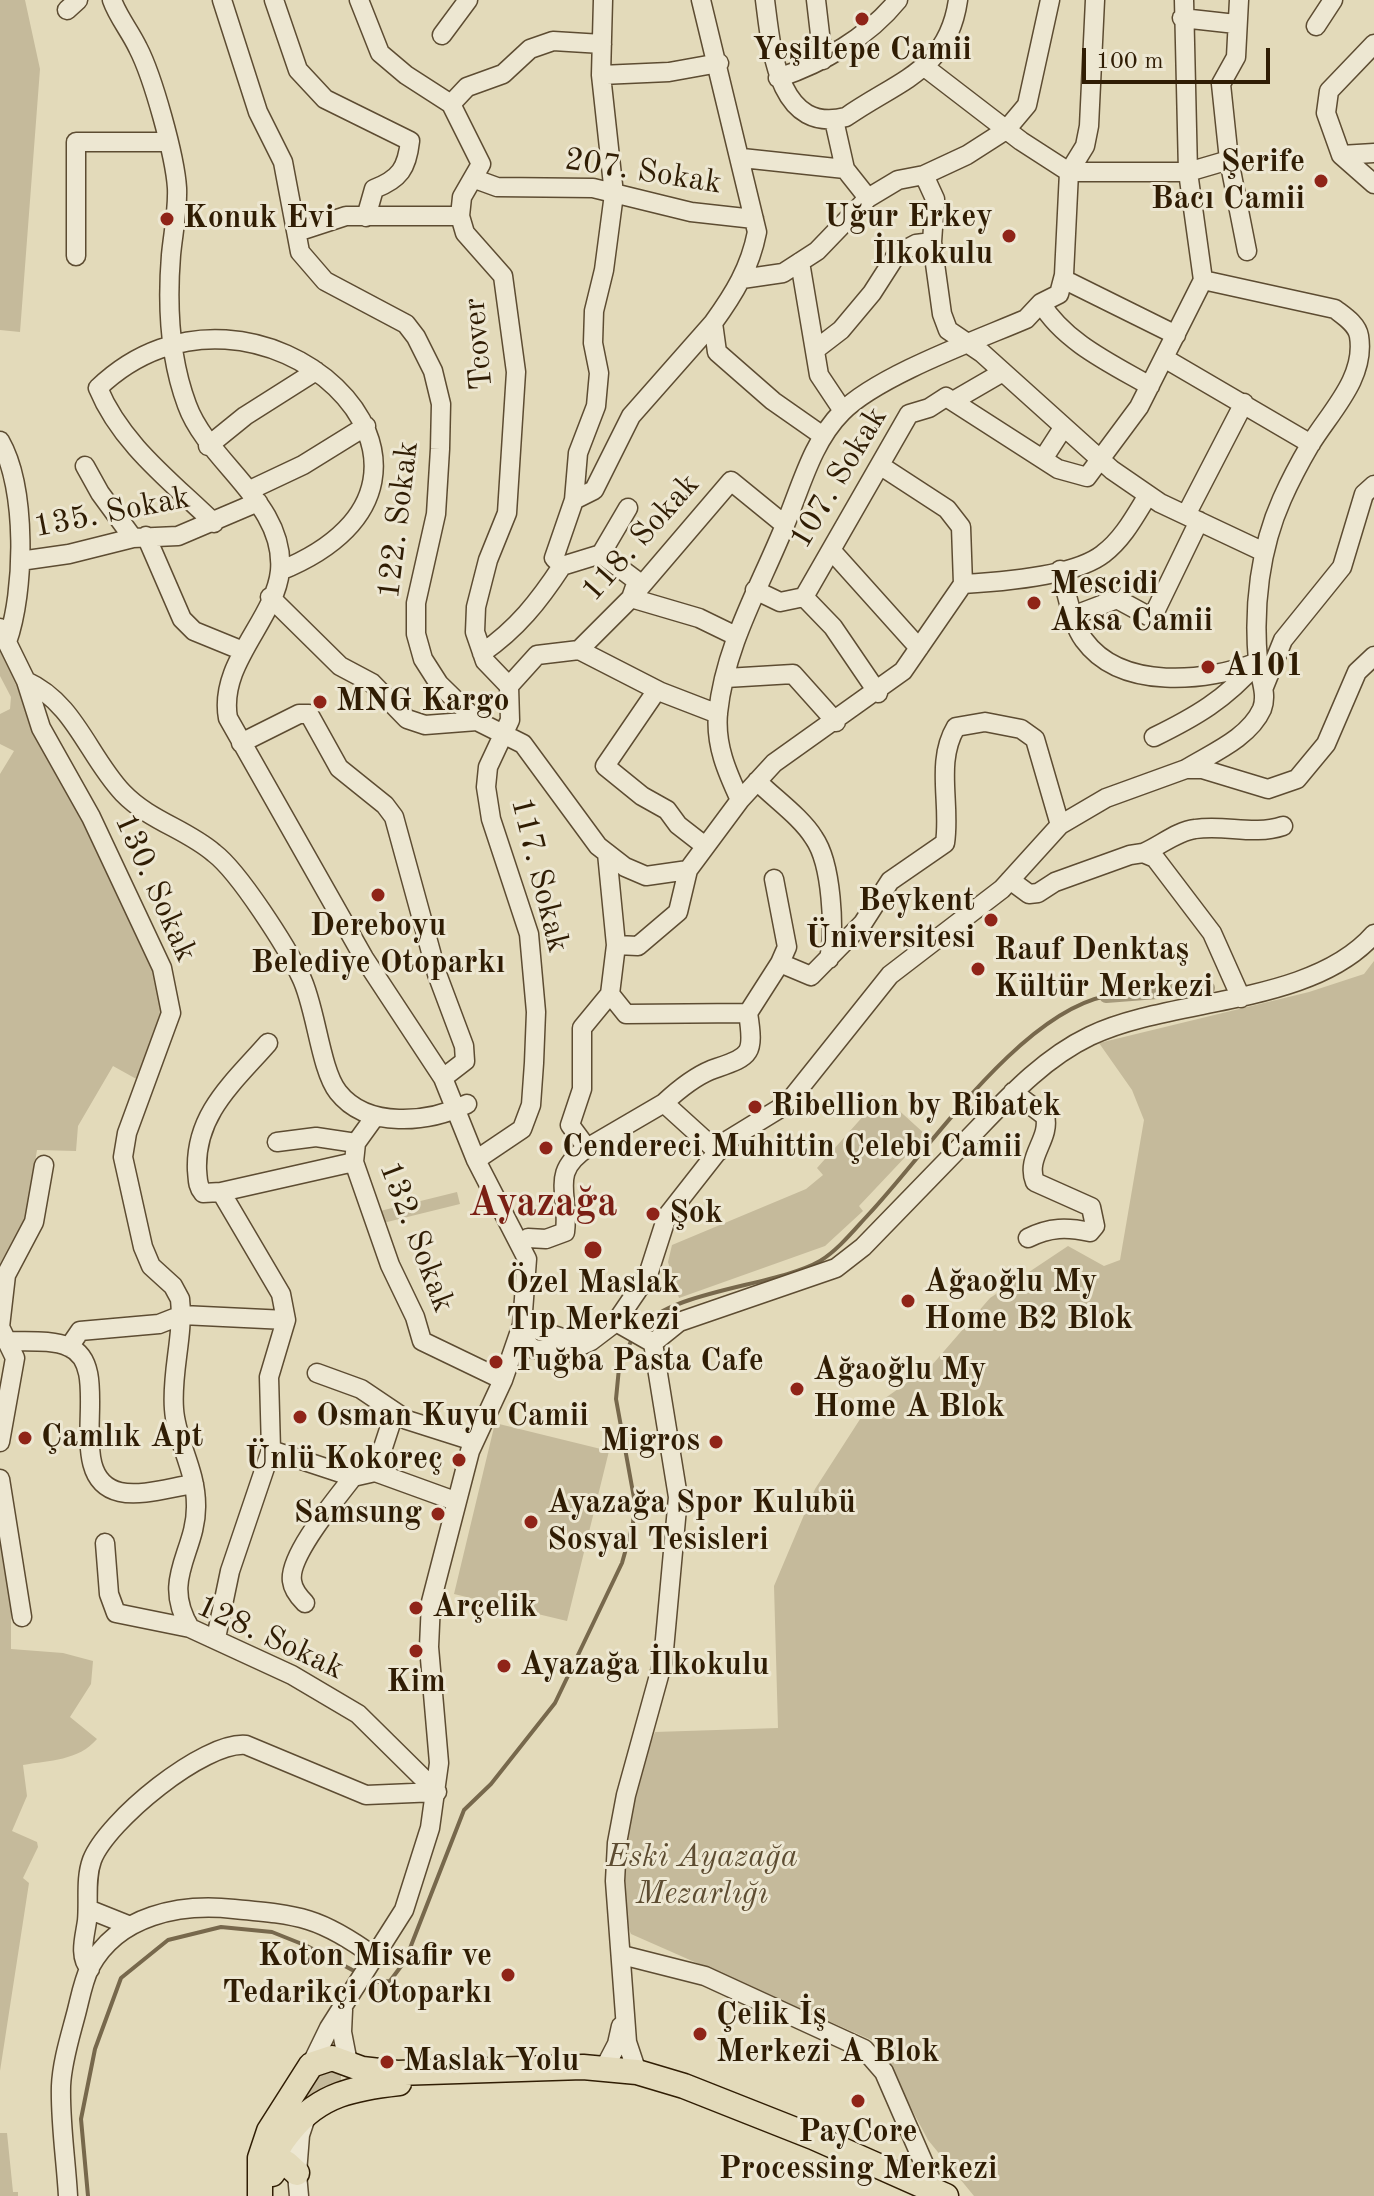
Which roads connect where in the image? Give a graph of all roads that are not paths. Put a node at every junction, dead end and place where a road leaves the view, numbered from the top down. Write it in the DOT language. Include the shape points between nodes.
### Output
graph roads {
  1 [pos="112,0"];
  2 [pos="222,0"];
  3 [pos="274,0"];
  4 [pos="359,0"];
  5 [pos="468,0"];
  6 [pos="603,0"];
  7 [pos="701,0"];
  8 [pos="765,0"];
  9 [pos="816,0"];
  10 [pos="898,0"];
  11 [pos="958,0"];
  12 [pos="1050,0"];
  13 [pos="1095,0"];
  14 [pos="1239,0"];
  15 [pos="1333,0"];
  16 [pos="1183,9"];
  17 [pos="1236,24"];
  18 [pos="1316,26"];
  19 [pos="442,35"];
  20 [pos="602,44"];
  21 [pos="1374,44"];
  22 [pos="823,60"];
  23 [pos="719,63"];
  24 [pos="926,68"];
  25 [pos="601,75"];
  26 [pos="778,78"];
  27 [pos="451,104"];
  28 [pos="834,120"];
  29 [pos="1006,130"];
  30 [pos="167,142"];
  31 [pos="1374,153"];
  32 [pos="1341,155"];
  33 [pos="742,158"];
  34 [pos="1229,160"];
  35 [pos="845,169"];
  36 [pos="1069,172"];
  37 [pos="1188,172"];
  38 [pos="924,175"];
  39 [pos="475,179"];
  40 [pos="1374,184"];
  41 [pos="614,194"];
  42 [pos="868,198"];
  43 [pos="460,216"];
  44 [pos="366,217"];
  45 [pos="754,219"];
  46 [pos="297,232"];
  47 [pos="932,242"];
  48 [pos="1247,251"];
  49 [pos="76,256"];
  50 [pos="800,262"];
  51 [pos="742,279"];
  52 [pos="1063,279"];
  53 [pos="1203,280"];
  54 [pos="1041,303"];
  55 [pos="713,323"];
  56 [pos="1176,335"];
  57 [pos="969,344"];
  58 [pos="172,346"];
  59 [pos="815,350"];
  60 [pos="1164,358"];
  61 [pos="316,371"];
  62 [pos="1003,372"];
  63 [pos="1150,386"];
  64 [pos="953,401"];
  65 [pos="1244,403"];
  66 [pos="843,411"];
  67 [pos="366,426"];
  68 [pos="1063,428"];
  69 [pos="823,436"];
  70 [pos="0,441"];
  71 [pos="1311,444"];
  72 [pos="1083,445"];
  73 [pos="208,446"];
  74 [pos="1043,459"];
  75 [pos="1099,459"];
  76 [pos="85,466"];
  77 [pos="881,466"];
  78 [pos="1063,470"];
  79 [pos="1374,485"];
  80 [pos="1148,495"];
  81 [pos="254,496"];
  82 [pos="574,500"];
  83 [pos="628,508"];
  84 [pos="1192,518"];
  85 [pos="214,523"];
  86 [pos="785,525"];
  87 [pos="140,537"];
  88 [pos="831,550"];
  89 [pos="1264,552"];
  90 [pos="601,554"];
  91 [pos="20,561"];
  92 [pos="562,566"];
  93 [pos="1060,570"];
  94 [pos="280,571"];
  95 [pos="963,584"];
  96 [pos="755,590"];
  97 [pos="270,597"];
  98 [pos="804,597"];
  99 [pos="631,598"];
  100 [pos="1075,615"];
  101 [pos="3,635"];
  102 [pos="736,636"];
  103 [pos="919,648"];
  104 [pos="579,650"];
  105 [pos="243,651"];
  106 [pos="482,653"];
  107 [pos="1374,656"];
  108 [pos="1258,662"];
  109 [pos="726,678"];
  110 [pos="26,681"];
  111 [pos="509,686"];
  112 [pos="1264,687"];
  113 [pos="657,690"];
  114 [pos="878,693"];
  115 [pos="718,714"];
  116 [pos="477,721"];
  117 [pos="836,722"];
  118 [pos="505,733"];
  119 [pos="1154,737"];
  120 [pos="241,743"];
  121 [pos="1186,769"];
  122 [pos="757,781"];
  123 [pos="740,800"];
  124 [pos="1060,825"];
  125 [pos="1283,826"];
  126 [pos="705,846"];
  127 [pos="607,853"];
  128 [pos="1143,853"];
  129 [pos="688,870"];
  130 [pos="774,879"];
  131 [pos="1015,884"];
  132 [pos="1374,934"];
  133 [pos="616,945"];
  134 [pos="829,959"];
  135 [pos="780,963"];
  136 [pos="610,994"];
  137 [pos="1241,998"];
  138 [pos="748,1013"];
  139 [pos="268,1043"];
  140 [pos="446,1076"];
  141 [pos="1013,1092"];
  142 [pos="664,1103"];
  143 [pos="463,1106"];
  144 [pos="374,1118"];
  145 [pos="277,1142"];
  146 [pos="587,1148"];
  147 [pos="355,1152"];
  148 [pos="718,1152"];
  149 [pos="479,1159"];
  150 [pos="44,1165"];
  151 [pos="221,1192"];
  152 [pos="1028,1238"];
  153 [pos="524,1239"];
  154 [pos="653,1253"];
  155 [pos="182,1315"];
  156 [pos="286,1320"];
  157 [pos="616,1322"];
  158 [pos="524,1334"];
  159 [pos="7,1341"];
  160 [pos="653,1343"];
  161 [pos="69,1347"];
  162 [pos="317,1373"];
  163 [pos="504,1379"];
  164 [pos="394,1414"];
  165 [pos="473,1441"];
  166 [pos="0,1442"];
  167 [pos="271,1450"];
  168 [pos="375,1472"];
  169 [pos="353,1477"];
  170 [pos="0,1479"];
  171 [pos="194,1484"];
  172 [pos="455,1501"];
  173 [pos="105,1543"];
  174 [pos="305,1603"];
  175 [pos="22,1617"];
  176 [pos="190,1628"];
  177 [pos="216,1638"];
  178 [pos="437,1792"];
  179 [pos="88,1909"];
  180 [pos="128,1925"];
  181 [pos="622,1955"];
  182 [pos="371,1963"];
  183 [pos="90,1969"];
  184 [pos="624,2003"];
  185 [pos="343,2010"];
  186 [pos="348,2063"];
  187 [pos="311,2065"];
  188 [pos="605,2067"];
  189 [pos="562,2070"];
  190 [pos="480,2072"];
  191 [pos="640,2078"];
  192 [pos="339,2093"];
  193 [pos="311,2109"];
  194 [pos="284,2124"];
  195 [pos="271,2185"];
  196 [pos="298,2185"];
  197 [pos="934,2194"];
  198 [pos="68,2196"];
  199 [pos="260,2196"];
  1 -- 30 [label="street" via="139,50"];
  2 -- 46 [label="street, 122. Sokak" via="258,112 283,162"];
  3 -- 44 [label="street" via="298,70 325,99 410,141 407,165 393,182 374,189"];
  4 -- 27 [label="street" via="380,53"];
  5 -- 19 [label="street"];
  6 -- 20 [label="street"];
  7 -- 23 [label="street"];
  8 -- 26 [label="street"];
  9 -- 22 [label="street"];
  10 -- 22 [label="street" via="881,21"];
  11 -- 24 [label="street" via="947,43"];
  12 -- 29 [label="street" via="1027,105"];
  13 -- 36 [label="street" via="1089,126 1085,146"];
  14 -- 17 [label="street"];
  15 -- 18 [label="street"];
  16 -- 17 [label="street"];
  16 -- 37 [label="street"];
  17 -- 34 [label="street" via="1236,57 1221,84"];
  20 -- 25 [label="street"];
  20 -- 27 [label="street" via="553,41 530,49 503,74 467,87"];
  21 -- 32 [label="street" via="1329,91 1326,113"];
  22 -- 26 [label="street"];
  23 -- 25 [label="street"];
  23 -- 33 [label="street"];
  24 -- 28 [label="street"];
  24 -- 29 [label="street"];
  25 -- 41 [label="street"];
  26 -- 28 [label="street" via="791,101 807,113"];
  27 -- 39 [label="street" via="481,164"];
  28 -- 35 [label="street"];
  29 -- 36 [label="street"];
  29 -- 38 [label="street"];
  30 -- 49 [label="street" via="76,142"];
  30 -- 58 [label="street" via="177,188 168,303"];
  31 -- 32 [label="street"];
  32 -- 40 [label="street"];
  33 -- 35 [label="street"];
  33 -- 45 [label="street"];
  34 -- 37 [label="street"];
  34 -- 48 [label="street"];
  35 -- 42 [label="street"];
  36 -- 37 [label="street"];
  36 -- 52 [label="street"];
  37 -- 53 [label="street"];
  38 -- 42 [label="street" via="898,180"];
  38 -- 47 [label="street" via="935,199"];
  39 -- 41 [label="street, 207. Sokak" via="497,187 593,188"];
  39 -- 43 [label="street" via="462,197"];
  41 -- 45 [label="street, 207. Sokak" via="691,212"];
  41 -- 82 [label="street" via="594,311 596,406 578,453"];
  42 -- 50 [label="street"];
  43 -- 44 [label="street"];
  43 -- 106 [label="street, Tcover" via="465,233 503,276 516,372 507,513 476,607 475,632"];
  44 -- 46 [label="street" via="346,216"];
  45 -- 51 [label="street" via="752,259"];
  46 -- 116 [label="street, 122. Sokak" via="300,252 311,267 325,281 406,324 433,371 441,404 438,488 429,557 416,603 416,634 423,659 439,684"];
  47 -- 57 [label="street" via="942,314 948,330"];
  47 -- 59 [label="street" via="897,254 841,330"];
  50 -- 51 [label="street" via="783,273"];
  50 -- 59 [label="street"];
  51 -- 55 [label="street"];
  52 -- 54 [label="street" via="1059,294"];
  52 -- 56 [label="street"];
  53 -- 56 [label="street"];
  53 -- 71 [label="street" via="1314,303 1335,309 1352,322 1359,335 1355,372 1341,403"];
  54 -- 57 [label="street" via="1026,319"];
  54 -- 63 [label="street" via="1051,320"];
  55 -- 69 [label="street" via="717,352"];
  55 -- 82 [label="street" via="631,416 594,490"];
  56 -- 60 [label="street"];
  57 -- 62 [label="street"];
  57 -- 66 [label="street" via="897,376"];
  58 -- 61 [label="street" via="240,341"];
  58 -- 73 [label="street" via="186,403"];
  58 -- 85 [label="street" via="139,355 98,388 126,436"];
  59 -- 66 [label="street" via="819,375"];
  60 -- 63 [label="street"];
  60 -- 65 [label="street"];
  61 -- 67 [label="street" via="342,392"];
  61 -- 73 [label="street"];
  62 -- 64 [label="street, 107. Sokak"];
  62 -- 68 [label="street"];
  63 -- 75 [label="street"];
  64 -- 74 [label="street"];
  64 -- 77 [label="street, 107. Sokak" via="946,397 909,414"];
  65 -- 71 [label="street"];
  65 -- 84 [label="street"];
  66 -- 69 [label="street"];
  67 -- 81 [label="street, 135. Sokak"];
  67 -- 94 [label="street" via="370,493 359,514 306,560"];
  68 -- 72 [label="street"];
  68 -- 74 [label="street"];
  69 -- 86 [label="street"];
  70 -- 91 [label="street" via="13,481"];
  71 -- 89 [label="street" via="1281,500"];
  72 -- 75 [label="street"];
  72 -- 78 [label="street"];
  73 -- 81 [label="street"];
  74 -- 78 [label="street"];
  75 -- 78 [label="street" via="1087,477"];
  75 -- 80 [label="street"];
  76 -- 87 [label="street" via="100,493"];
  77 -- 88 [label="street, 107. Sokak"];
  77 -- 95 [label="street" via="947,509 961,527"];
  79 -- 112 [label="street" via="1364,494 1342,567 1283,640"];
  80 -- 84 [label="street"];
  80 -- 93 [label="street" via="1128,529 1103,555"];
  81 -- 85 [label="street, 135. Sokak"];
  81 -- 94 [label="street" via="273,533"];
  82 -- 92 [label="street" via="554,558"];
  83 -- 90 [label="street"];
  84 -- 89 [label="street"];
  84 -- 100 [label="street" via="1152,618 1117,599"];
  85 -- 87 [label="street, 135. Sokak" via="178,536"];
  86 -- 96 [label="street"];
  86 -- 99 [label="street, 118. Sokak" via="731,481"];
  87 -- 91 [label="street, 135. Sokak"];
  87 -- 105 [label="street" via="182,619 194,631"];
  88 -- 98 [label="street, 107. Sokak"];
  88 -- 103 [label="street"];
  89 -- 108 [label="street"];
  90 -- 92 [label="street"];
  90 -- 99 [label="street" via="637,581"];
  91 -- 101 [label="street" via="15,613"];
  92 -- 106 [label="street" via="510,633"];
  93 -- 95 [label="street" via="1013,581"];
  93 -- 100 [label="street"];
  94 -- 97 [label="street"];
  95 -- 103 [label="street"];
  96 -- 98 [label="street, 107. Sokak" via="780,602"];
  96 -- 102 [label="street"];
  97 -- 105 [label="street"];
  97 -- 116 [label="street" via="340,666 372,683 407,719 425,725"];
  98 -- 114 [label="street" via="833,627"];
  99 -- 102 [label="street" via="699,618"];
  99 -- 104 [label="street, 118. Sokak"];
  100 -- 108 [label="street" via="1083,640 1118,668 1140,675 1231,672"];
  101 -- 110 [label="street, 130. Sokak"];
  102 -- 109 [label="street"];
  103 -- 114 [label="street"];
  104 -- 111 [label="street" via="537,655"];
  104 -- 113 [label="street"];
  105 -- 120 [label="street" via="225,703"];
  106 -- 111 [label="street"];
  107 -- 121 [label="street" via="1357,672 1326,744 1297,779 1268,789"];
  108 -- 112 [label="street"];
  108 -- 119 [label="street" via="1209,709"];
  109 -- 115 [label="street"];
  109 -- 117 [label="street" via="793,674"];
  110 -- 144 [label="street" via="62,705 103,768 138,808 214,853 231,872 301,976 337,1092"];
  110 -- 155 [label="street, 130. Sokak" via="41,728 91,817 162,968 171,1013 123,1157 143,1247 151,1266 173,1286"];
  111 -- 118 [label="street, 117. Sokak"];
  112 -- 121 [label="street" via="1262,708 1243,734"];
  113 -- 115 [label="street"];
  113 -- 126 [label="street" via="605,766 667,810"];
  114 -- 117 [label="street"];
  115 -- 123 [label="street" via="720,755"];
  116 -- 118 [label="street"];
  117 -- 122 [label="street" via="774,763"];
  118 -- 127 [label="street" via="523,744"];
  118 -- 149 [label="street, 117. Sokak" via="488,767 486,787 531,945 534,1063 531,1105 522,1129"];
  120 -- 140 [label="street"];
  120 -- 140 [label="street" via="309,714 339,768 394,817 437,974 464,1046 465,1061"];
  121 -- 124 [label="street" via="1106,798"];
  122 -- 123 [label="street"];
  122 -- 134 [label="street" via="814,837 820,851 830,903"];
  123 -- 126 [label="street"];
  124 -- 131 [label="street"];
  124 -- 134 [label="street" via="1035,739 1021,729 985,722 956,727 946,743 945,843 890,881 863,923"];
  125 -- 128 [label="street" via="1190,829"];
  126 -- 129 [label="street"];
  127 -- 129 [label="street" via="646,876"];
  127 -- 133 [label="street"];
  128 -- 131 [label="street" via="1055,882 1046,877"];
  128 -- 137 [label="street" via="1155,858 1212,933"];
  129 -- 133 [label="street" via="678,912 638,946"];
  130 -- 135 [label="street" via="787,947"];
  131 -- 148 [label="street" via="890,975 794,1097 734,1134"];
  132 -- 137 [label="street" via="1345,959"];
  133 -- 136 [label="street"];
  134 -- 135 [label="street" via="811,976"];
  135 -- 138 [label="street"];
  136 -- 138 [label="street" via="626,1014"];
  136 -- 146 [label="street" via="582,1028 579,1042 582,1089 570,1125"];
  137 -- 141 [label="street" via="1133,1019 1091,1036"];
  138 -- 142 [label="street" via="753,1040 746,1055 735,1065 710,1071"];
  139 -- 151 [label="street" via="218,1101 196,1143 198,1188 203,1193"];
  140 -- 143 [label="street"];
  141 -- 152 [label="street" via="1040,1110 1048,1125 1033,1156 1035,1182 1091,1207 1094,1218 1090,1232 1066,1227"];
  141 -- 160 [label="street" via="863,1247 836,1268 679,1322"];
  142 -- 146 [label="street"];
  142 -- 148 [label="street"];
  143 -- 144 [label="street"];
  143 -- 149 [label="street"];
  144 -- 147 [label="street, 132. Sokak"];
  145 -- 147 [label="street" via="316,1137"];
  146 -- 153 [label="street" via="568,1160 564,1170 566,1222 540,1228"];
  147 -- 151 [label="street"];
  147 -- 163 [label="street, 132. Sokak" via="390,1265 422,1341"];
  148 -- 154 [label="street" via="667,1216"];
  149 -- 153 [label="street"];
  150 -- 159 [label="street" via="34,1222 6,1275 0,1327"];
  151 -- 156 [label="street" via="281,1294"];
  153 -- 158 [label="street"];
  154 -- 157 [label="street" via="643,1284"];
  154 -- 158 [label="street" via="618,1307 585,1335 569,1340"];
  155 -- 156 [label="street"];
  155 -- 161 [label="street" via="159,1324 80,1331"];
  155 -- 171 [label="street, 130. Sokak" via="174,1414"];
  156 -- 167 [label="street" via="269,1377"];
  157 -- 158 [label="street" via="565,1353 546,1352"];
  157 -- 160 [label="street"];
  158 -- 163 [label="street" via="512,1371"];
  159 -- 161 [label="street"];
  159 -- 166 [label="street" via="15,1358"];
  160 -- 181 [label="street" via="674,1459 676,1542 663,1661 617,1843"];
  161 -- 171 [label="street" via="85,1359 89,1461 106,1486 123,1493"];
  162 -- 164 [label="street" via="361,1389"];
  163 -- 165 [label="street"];
  164 -- 165 [label="street"];
  164 -- 168 [label="street"];
  165 -- 172 [label="street"];
  167 -- 169 [label="street"];
  167 -- 177 [label="street" via="230,1571"];
  168 -- 169 [label="street"];
  168 -- 172 [label="street"];
  169 -- 174 [label="street" via="292,1572 292,1584"];
  170 -- 175 [label="street"];
  171 -- 176 [label="street, 130. Sokak" via="196,1522 177,1589"];
  172 -- 178 [label="street" via="429,1618"];
  173 -- 176 [label="street, 128. Sokak" via="116,1613"];
  176 -- 177 [label="street, 128. Sokak"];
  177 -- 178 [label="street, 128. Sokak" via="358,1714"];
  178 -- 179 [label="street" via="366,1795 235,1744 168,1779 103,1839 91,1861"];
  178 -- 182 [label="street" via="412,1890"];
  179 -- 180 [label="street"];
  179 -- 183 [label="street" via="83,1950"];
  180 -- 182 [label="street" via="170,1912 219,1907 303,1916 323,1923"];
  180 -- 183 [label="street"];
  181 -- 184 [label="street"];
  181 -- 197 [label="street" via="705,1976 864,2049 884,2072"];
  182 -- 185 [label="street"];
  183 -- 198 [label="street" via="61,2084"];
  184 -- 188 [label="street" via="617,2044"];
  184 -- 191 [label="street" via="629,2052"];
  185 -- 186 [label="street"];
  185 -- 187 [label="street"];
  186 -- 187 [label="main road" via="332,2058"];
  186 -- 190 [label="main road" via="376,2072"];
  186 -- 192 [label="main road" via="351,2079"];
  187 -- 194 [label="main road"];
  188 -- 189 [label="main road"];
  188 -- 191 [label="main road"];
  189 -- 190 [label="main road"];
  189 -- 191 [label="main road"];
  190 -- 192 [label="main road"];
  191 -- 197 [label="main road"];
  192 -- 193 [label="main road"];
  193 -- 194 [label="main road"];
  193 -- 196 [label="street" via="300,2135"];
  194 -- 195 [label="main road"];
  194 -- 196 [label="street"];
  194 -- 199 [label="main road" via="263,2144"];
  195 -- 196 [label="main road" via="279,2164 286,2163"];
}
